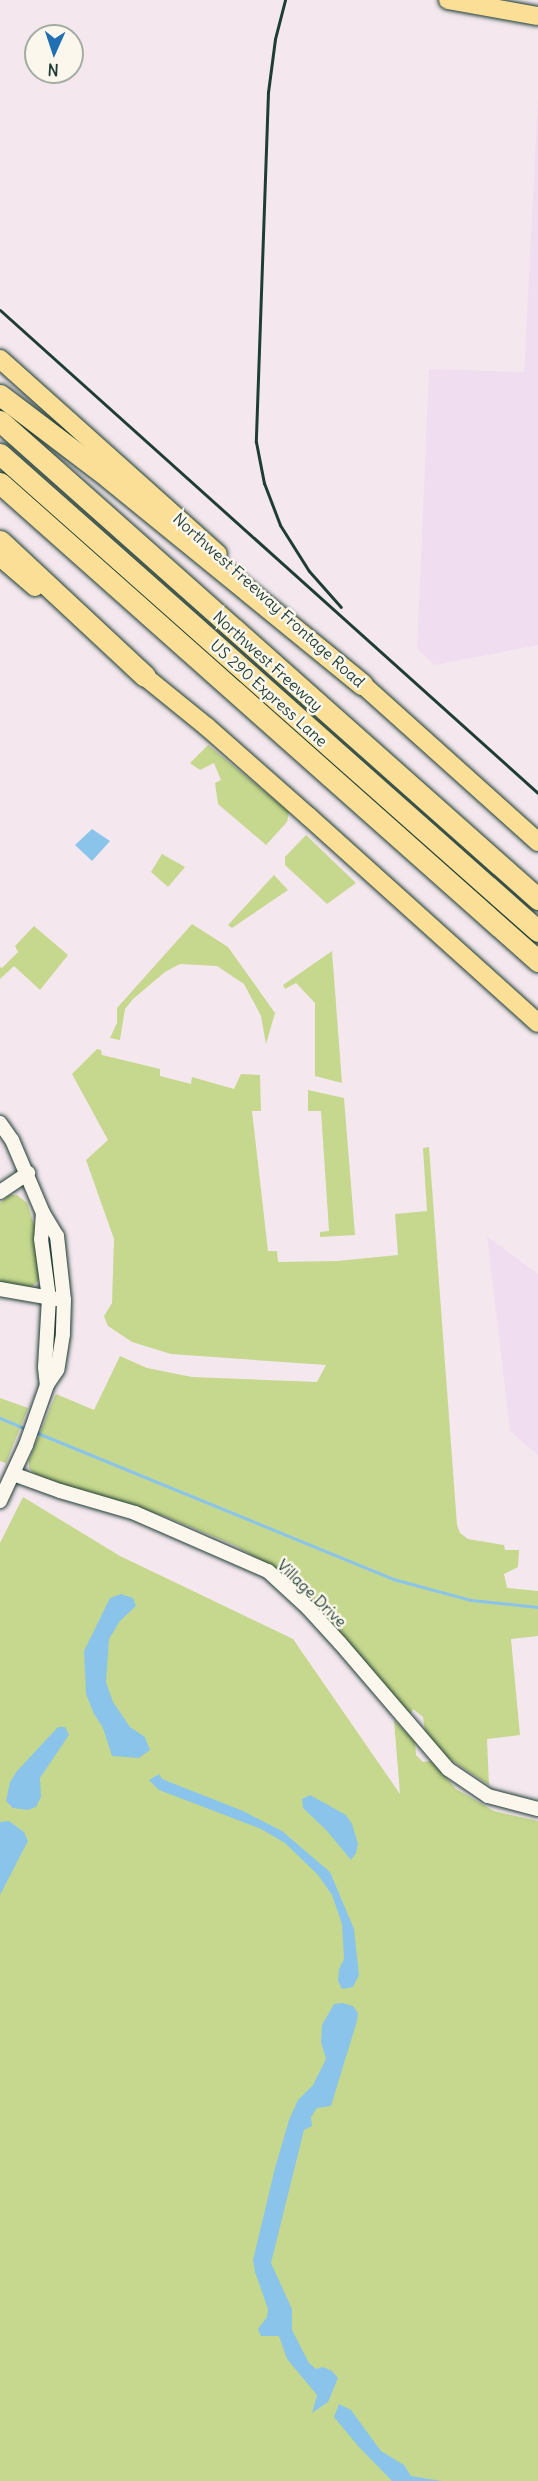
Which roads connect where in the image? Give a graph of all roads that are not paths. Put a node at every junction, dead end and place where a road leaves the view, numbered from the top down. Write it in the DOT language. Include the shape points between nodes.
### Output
graph roads {
  1 [pos="448,0"];
  2 [pos="538,16"];
  3 [pos="0,359"];
  4 [pos="0,395"];
  5 [pos="0,421"];
  6 [pos="0,454"];
  7 [pos="0,483"];
  8 [pos="0,541"];
  9 [pos="0,557"];
  10 [pos="145,676"];
  11 [pos="362,684"];
  12 [pos="538,842"];
  13 [pos="538,899"];
  14 [pos="538,931"];
  15 [pos="538,961"];
  16 [pos="538,1023"];
  17 [pos="0,1123"];
  18 [pos="28,1173"];
  19 [pos="0,1192"];
  20 [pos="44,1213"];
  21 [pos="0,1289"];
  22 [pos="49,1298"];
  23 [pos="64,1300"];
  24 [pos="47,1385"];
  25 [pos="13,1474"];
  26 [pos="0,1501"];
  27 [pos="538,1809"];
  1 -- 2 [label="main road"];
  3 -- 11 [label="main road, Northwest Freeway Frontage Road"];
  4 -- 11 [label="highway" via="108,477"];
  5 -- 13 [label="highway, Northwest Freeway"];
  6 -- 14 [label="highway, US 290 Express Lane"];
  7 -- 15 [label="highway"];
  8 -- 10 [label="highway"];
  9 -- 10 [label="main road"];
  10 -- 16 [label="main road"];
  11 -- 12 [label="main road, Northwest Freeway Frontage Road"];
  17 -- 18 [label="street"];
  18 -- 19 [label="street"];
  18 -- 20 [label="street"];
  20 -- 22 [label="street" via="41,1239"];
  20 -- 23 [label="street" via="57,1236"];
  21 -- 22 [label="street"];
  22 -- 23 [label="street"];
  22 -- 24 [label="street"];
  23 -- 24 [label="street" via="57,1370"];
  24 -- 25 [label="street" via="38,1417"];
  25 -- 26 [label="street"];
  25 -- 27 [label="street, Village Drive" via="135,1514 268,1571 334,1636 448,1769 488,1796"];
}
